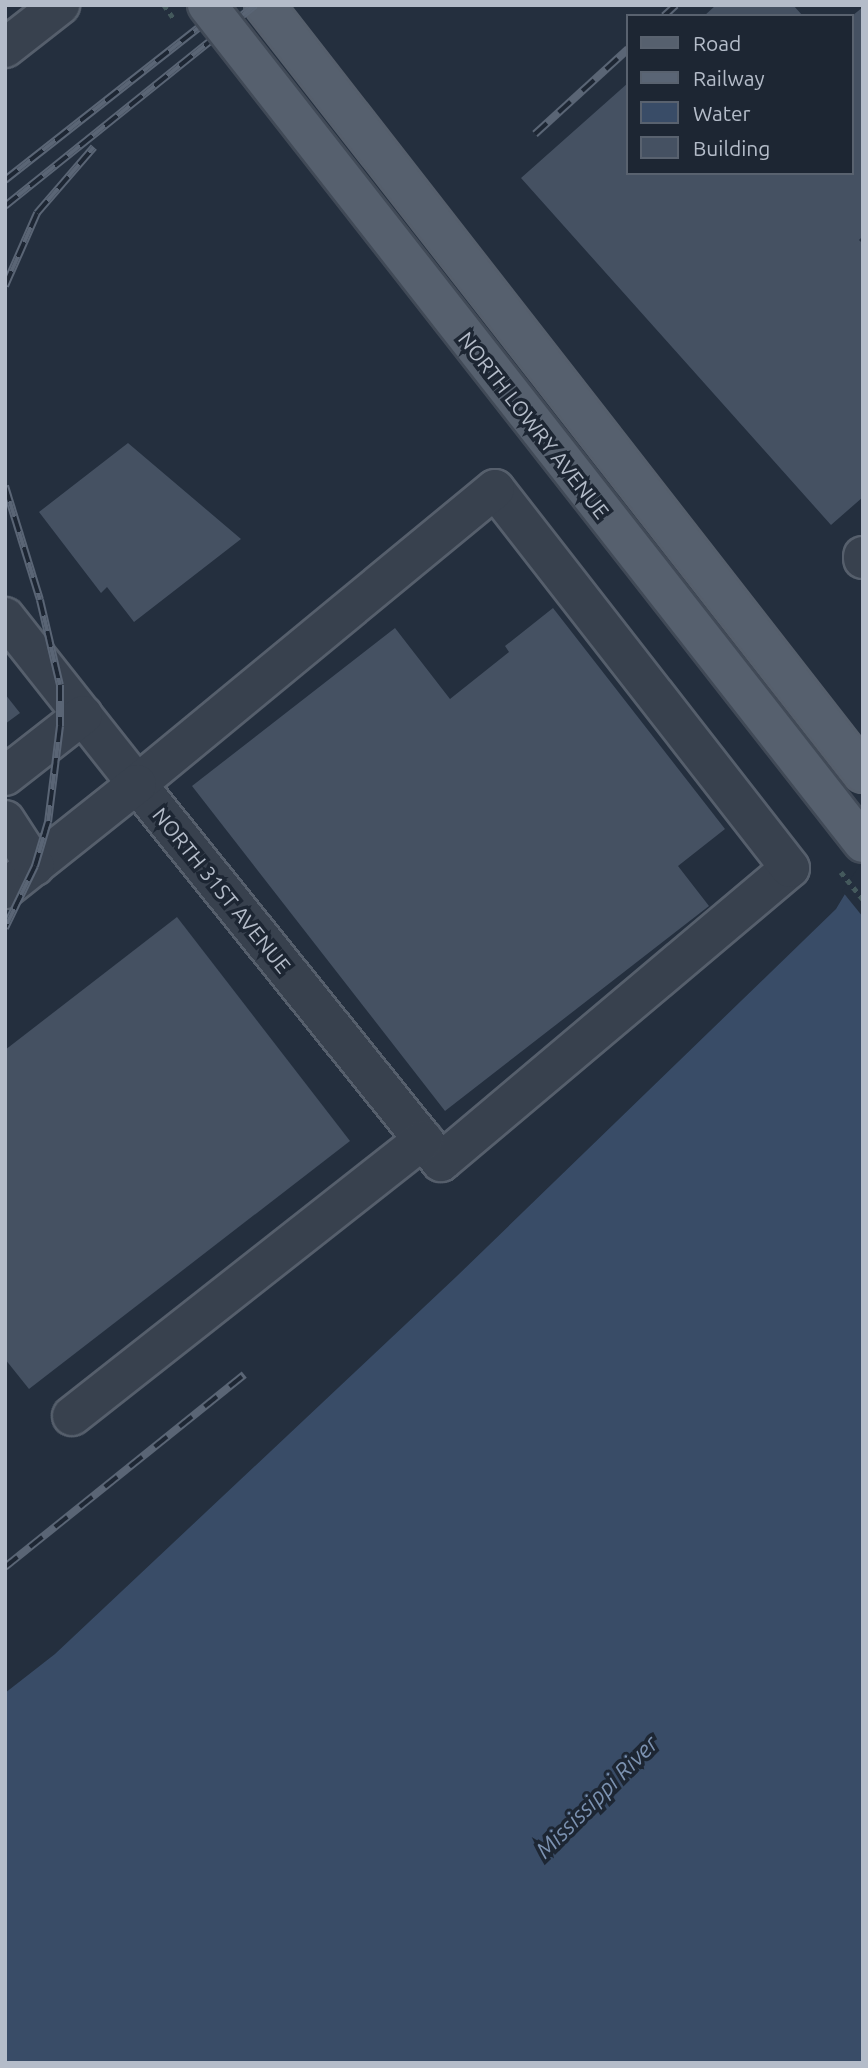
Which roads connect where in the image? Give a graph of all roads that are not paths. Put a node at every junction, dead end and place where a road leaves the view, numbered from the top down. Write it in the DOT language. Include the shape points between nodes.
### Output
graph roads {
  1 [pos="60,5"];
  2 [pos="206,5"];
  3 [pos="264,5"];
  4 [pos="5,48"];
  5 [pos="5,617"];
  6 [pos="83,715"];
  7 [pos="863,773"];
  8 [pos="5,776"];
  9 [pos="136,784"];
  10 [pos="5,820"];
  11 [pos="863,843"];
  12 [pos="35,866"];
  13 [pos="5,890"];
  14 [pos="432,1151"];
  15 [pos="72,1416"];
  1 -- 4 [label="street"];
  2 -- 11 [label="main road, NORTH LOWRY AVENUE, bridge"];
  3 -- 7 [label="main road"];
  5 -- 6 [label="street, NORTH 31ST AVENUE"];
  6 -- 8 [label="street"];
  6 -- 9 [label="street, NORTH 31ST AVENUE"];
  9 -- 12 [label="street"];
  9 -- 14 [label="street, NORTH 31ST AVENUE"];
  9 -- 14 [label="street" via="495,489 790,868"];
  10 -- 12 [label="street"];
  12 -- 13 [label="street"];
  14 -- 15 [label="street"];
}
